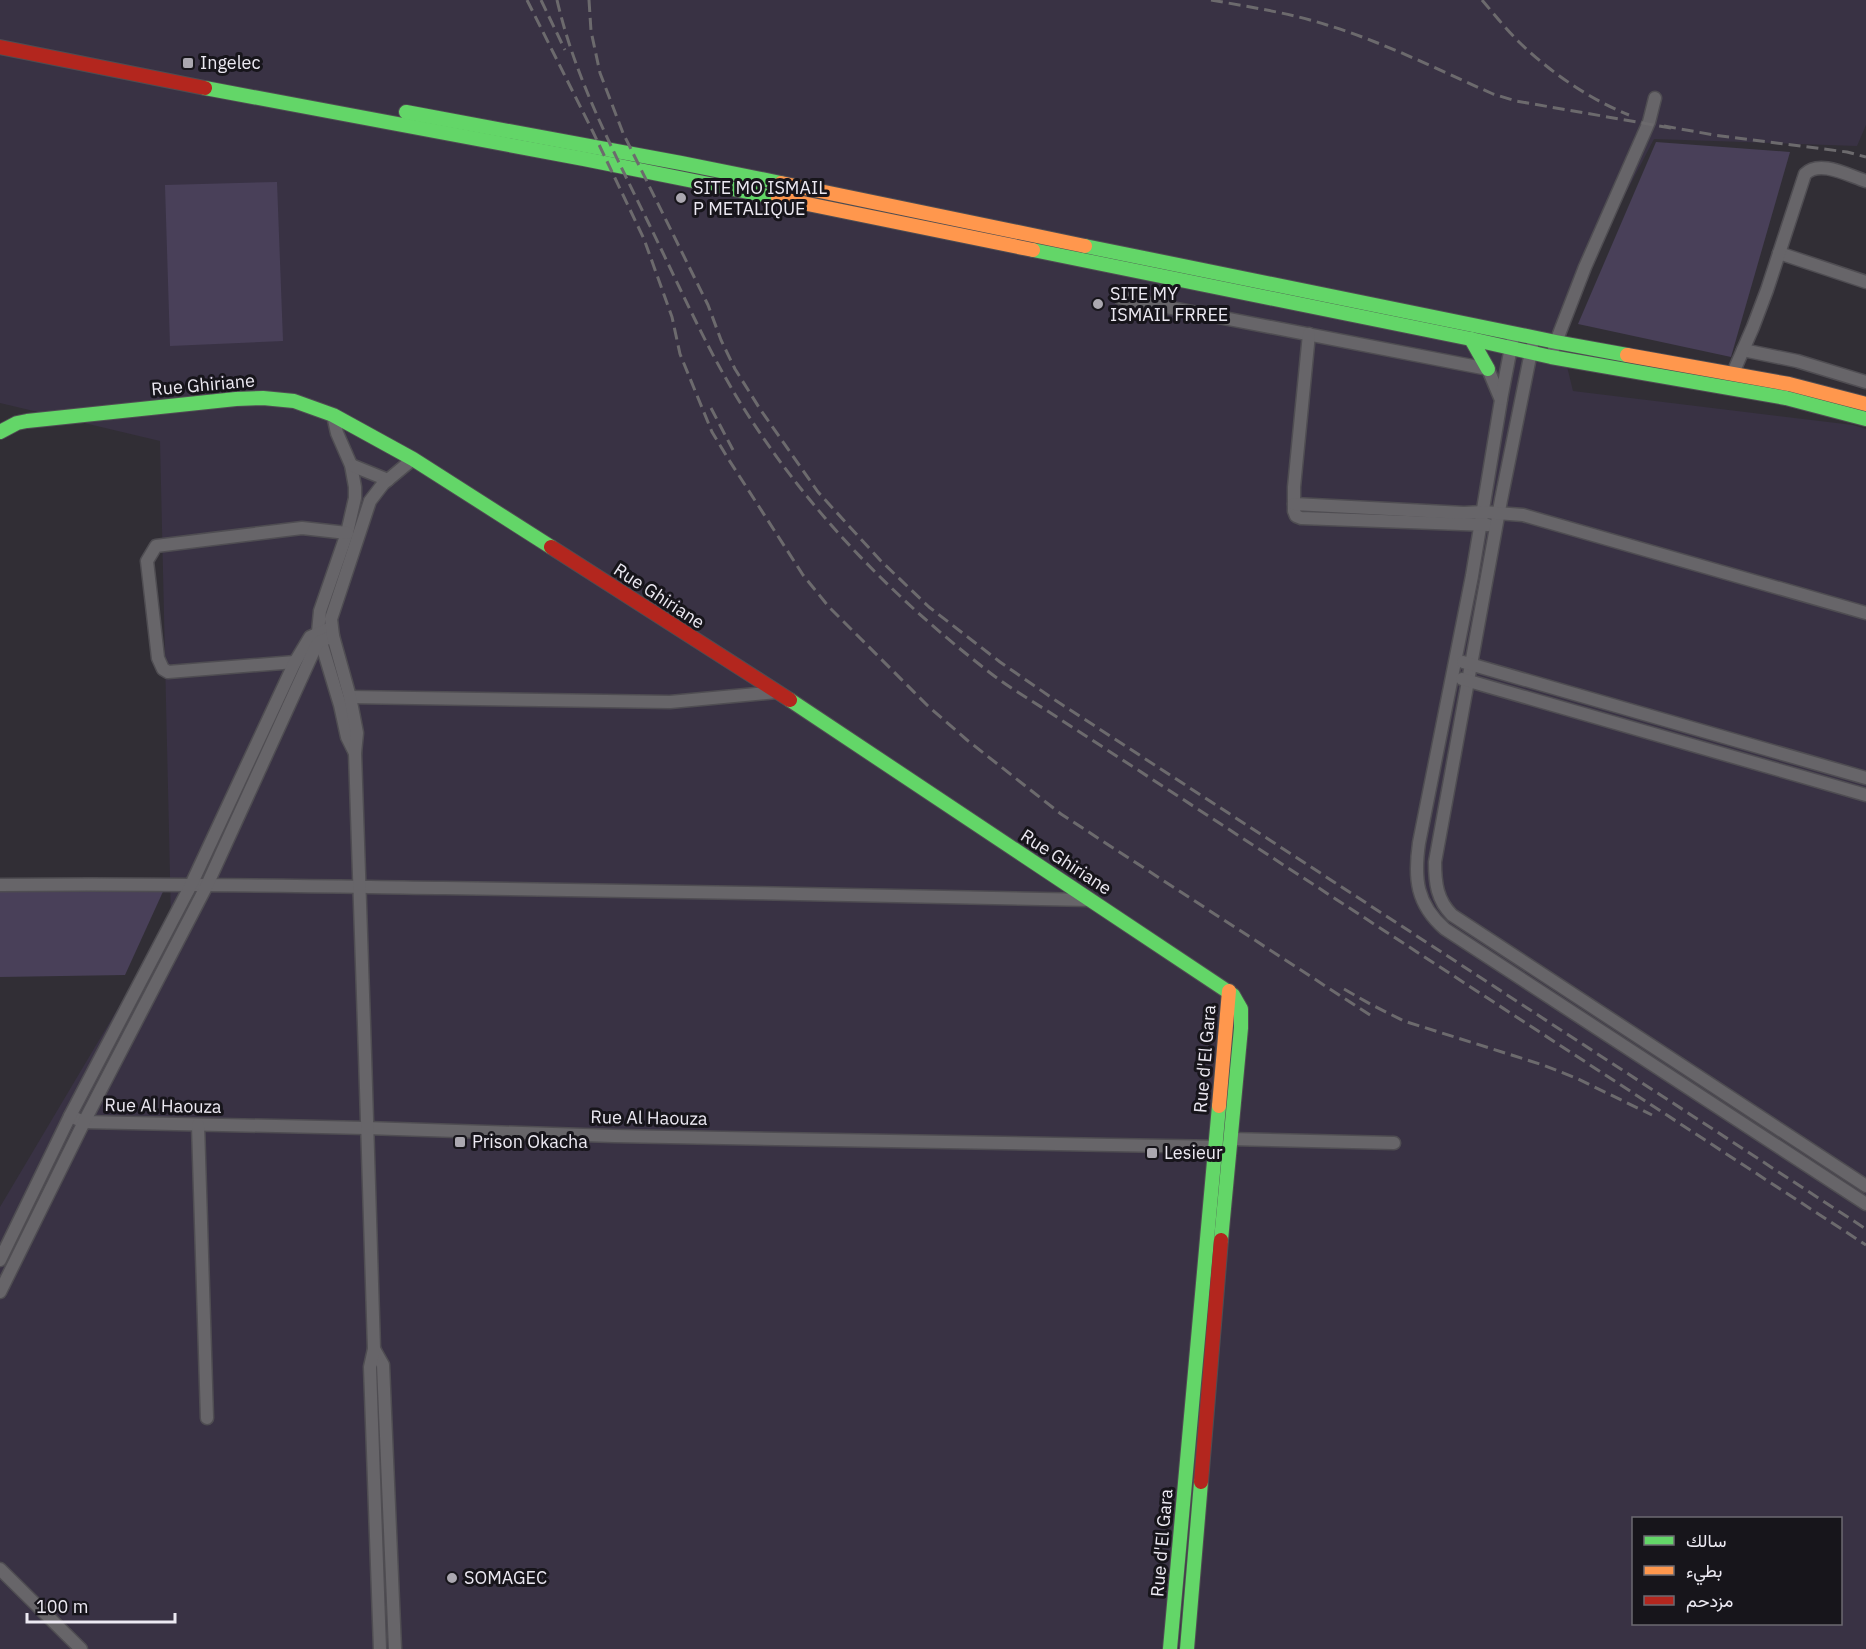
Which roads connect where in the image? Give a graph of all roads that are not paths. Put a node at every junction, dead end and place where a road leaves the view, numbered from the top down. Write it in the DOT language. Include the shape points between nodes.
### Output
graph roads {
  1 [pos="0,35"];
  2 [pos="0,47"];
  3 [pos="1655,98"];
  4 [pos="1866,181"];
  5 [pos="1779,253"];
  6 [pos="1866,282"];
  7 [pos="1120,298"];
  8 [pos="1514,332"];
  9 [pos="1309,334"];
  10 [pos="1535,337"];
  11 [pos="1471,339"];
  12 [pos="1556,342"];
  13 [pos="1511,347"];
  14 [pos="1743,350"];
  15 [pos="1531,352"];
  16 [pos="1551,357"];
  17 [pos="1488,369"];
  18 [pos="1733,373"];
  19 [pos="1866,382"];
  20 [pos="1501,400"];
  21 [pos="1866,404"];
  22 [pos="333,415"];
  23 [pos="0,419"];
  24 [pos="1866,419"];
  25 [pos="17,423"];
  26 [pos="0,432"];
  27 [pos="413,459"];
  28 [pos="351,465"];
  29 [pos="388,480"];
  30 [pos="1294,504"];
  31 [pos="1483,512"];
  32 [pos="1499,512"];
  33 [pos="1513,514"];
  34 [pos="1480,525"];
  35 [pos="1496,525"];
  36 [pos="347,533"];
  37 [pos="1866,613"];
  38 [pos="1464,616"];
  39 [pos="1480,620"];
  40 [pos="332,632"];
  41 [pos="319,637"];
  42 [pos="1455,660"];
  43 [pos="295,662"];
  44 [pos="1472,664"];
  45 [pos="1452,676"];
  46 [pos="1468,681"];
  47 [pos="777,692"];
  48 [pos="350,697"];
  49 [pos="355,753"];
  50 [pos="1800,759"];
  51 [pos="1795,775"];
  52 [pos="1866,778"];
  53 [pos="1866,795"];
  54 [pos="1436,878"];
  55 [pos="1417,880"];
  56 [pos="0,885"];
  57 [pos="191,885"];
  58 [pos="207,885"];
  59 [pos="361,887"];
  60 [pos="1092,900"];
  61 [pos="1228,991"];
  62 [pos="70,1116"];
  63 [pos="84,1122"];
  64 [pos="198,1125"];
  65 [pos="366,1128"];
  66 [pos="1394,1143"];
  67 [pos="1225,1145"];
  68 [pos="1866,1186"];
  69 [pos="1866,1204"];
  70 [pos="0,1260"];
  71 [pos="0,1290"];
  72 [pos="374,1349"];
  73 [pos="207,1418"];
  74 [pos="0,1569"];
  75 [pos="81,1649"];
  76 [pos="380,1649"];
  77 [pos="395,1649"];
  78 [pos="1170,1649"];
  79 [pos="1187,1649"];
  1 -- 8 [label="main road" via="681,163"];
  2 -- 11 [label="main road" via="573,157"];
  3 -- 12 [label="street" via="1649,122"];
  4 -- 5 [label="street" via="1824,168 1807,172"];
  5 -- 6 [label="street"];
  5 -- 14 [label="street"];
  7 -- 9 [label="street"];
  8 -- 10 [label="main road"];
  8 -- 13 [label="street"];
  9 -- 17 [label="street"];
  9 -- 30 [label="street"];
  10 -- 12 [label="main road"];
  10 -- 15 [label="street"];
  11 -- 13 [label="main road"];
  11 -- 17 [label="main road"];
  12 -- 16 [label="street"];
  12 -- 18 [label="main road"];
  13 -- 15 [label="main road"];
  13 -- 20 [label="street"];
  14 -- 18 [label="street"];
  14 -- 19 [label="street" via="1780,356"];
  15 -- 16 [label="main road"];
  15 -- 32 [label="street"];
  16 -- 24 [label="main road" via="1786,398"];
  17 -- 20 [label="street"];
  18 -- 21 [label="main road"];
  20 -- 31 [label="street"];
  22 -- 25 [label="main road, Rue Ghiriane" via="294,401 263,398"];
  22 -- 27 [label="main road, Rue Ghiriane"];
  22 -- 28 [label="street"];
  23 -- 25 [label="main road, Rue Ghiriane"];
  25 -- 26 [label="main road, Rue Ghiriane"];
  27 -- 29 [label="street"];
  27 -- 47 [label="main road, Rue Ghiriane"];
  28 -- 29 [label="street"];
  28 -- 36 [label="street" via="355,498"];
  29 -- 40 [label="street" via="370,501 334,608"];
  30 -- 31 [label="street"];
  30 -- 34 [label="street" via="1295,514 1301,518"];
  31 -- 32 [label="street"];
  31 -- 34 [label="street"];
  32 -- 33 [label="street"];
  32 -- 35 [label="street"];
  33 -- 35 [label="street"];
  33 -- 37 [label="street"];
  34 -- 35 [label="street"];
  34 -- 38 [label="street"];
  35 -- 39 [label="street"];
  36 -- 41 [label="street" via="320,611"];
  36 -- 43 [label="street" via="302,528 156,546 147,561 158,658 163,669 168,672"];
  38 -- 39 [label="street"];
  38 -- 42 [label="street"];
  39 -- 44 [label="street"];
  40 -- 41 [label="street"];
  40 -- 48 [label="street"];
  41 -- 43 [label="street" via="307,639"];
  41 -- 49 [label="street"];
  41 -- 58 [label="street"];
  42 -- 44 [label="street"];
  42 -- 45 [label="street"];
  43 -- 57 [label="street"];
  44 -- 46 [label="street"];
  44 -- 50 [label="street"];
  45 -- 46 [label="street"];
  45 -- 55 [label="street" via="1419,843"];
  46 -- 51 [label="street"];
  46 -- 54 [label="street" via="1435,862"];
  47 -- 48 [label="street" via="669,702"];
  47 -- 60 [label="main road, Rue Ghiriane"];
  48 -- 49 [label="street" via="357,733"];
  49 -- 59 [label="street"];
  50 -- 51 [label="street"];
  50 -- 52 [label="street"];
  51 -- 53 [label="street"];
  54 -- 55 [label="street"];
  54 -- 68 [label="street" via="1439,899 1452,915"];
  55 -- 69 [label="street" via="1422,902 1445,929"];
  56 -- 57 [label="street"];
  57 -- 58 [label="street"];
  57 -- 62 [label="street"];
  58 -- 59 [label="street"];
  58 -- 63 [label="street"];
  59 -- 60 [label="street"];
  59 -- 65 [label="street"];
  60 -- 61 [label="main road, Rue Ghiriane"];
  61 -- 67 [label="main road, Rue d'El Gara"];
  62 -- 63 [label="street, Rue Al Haouza"];
  62 -- 70 [label="street"];
  63 -- 64 [label="street, Rue Al Haouza"];
  63 -- 71 [label="street"];
  64 -- 65 [label="street, Rue Al Haouza"];
  64 -- 73 [label="street"];
  65 -- 67 [label="street, Rue Al Haouza" via="614,1136"];
  65 -- 72 [label="street"];
  66 -- 67 [label="street, Rue Al Haouza"];
  67 -- 78 [label="main road, Rue d'El Gara"];
  67 -- 79 [label="main road, Rue d'El Gara"];
  72 -- 76 [label="street" via="370,1367"];
  72 -- 77 [label="street" via="383,1365"];
  74 -- 75 [label="street"];
}
